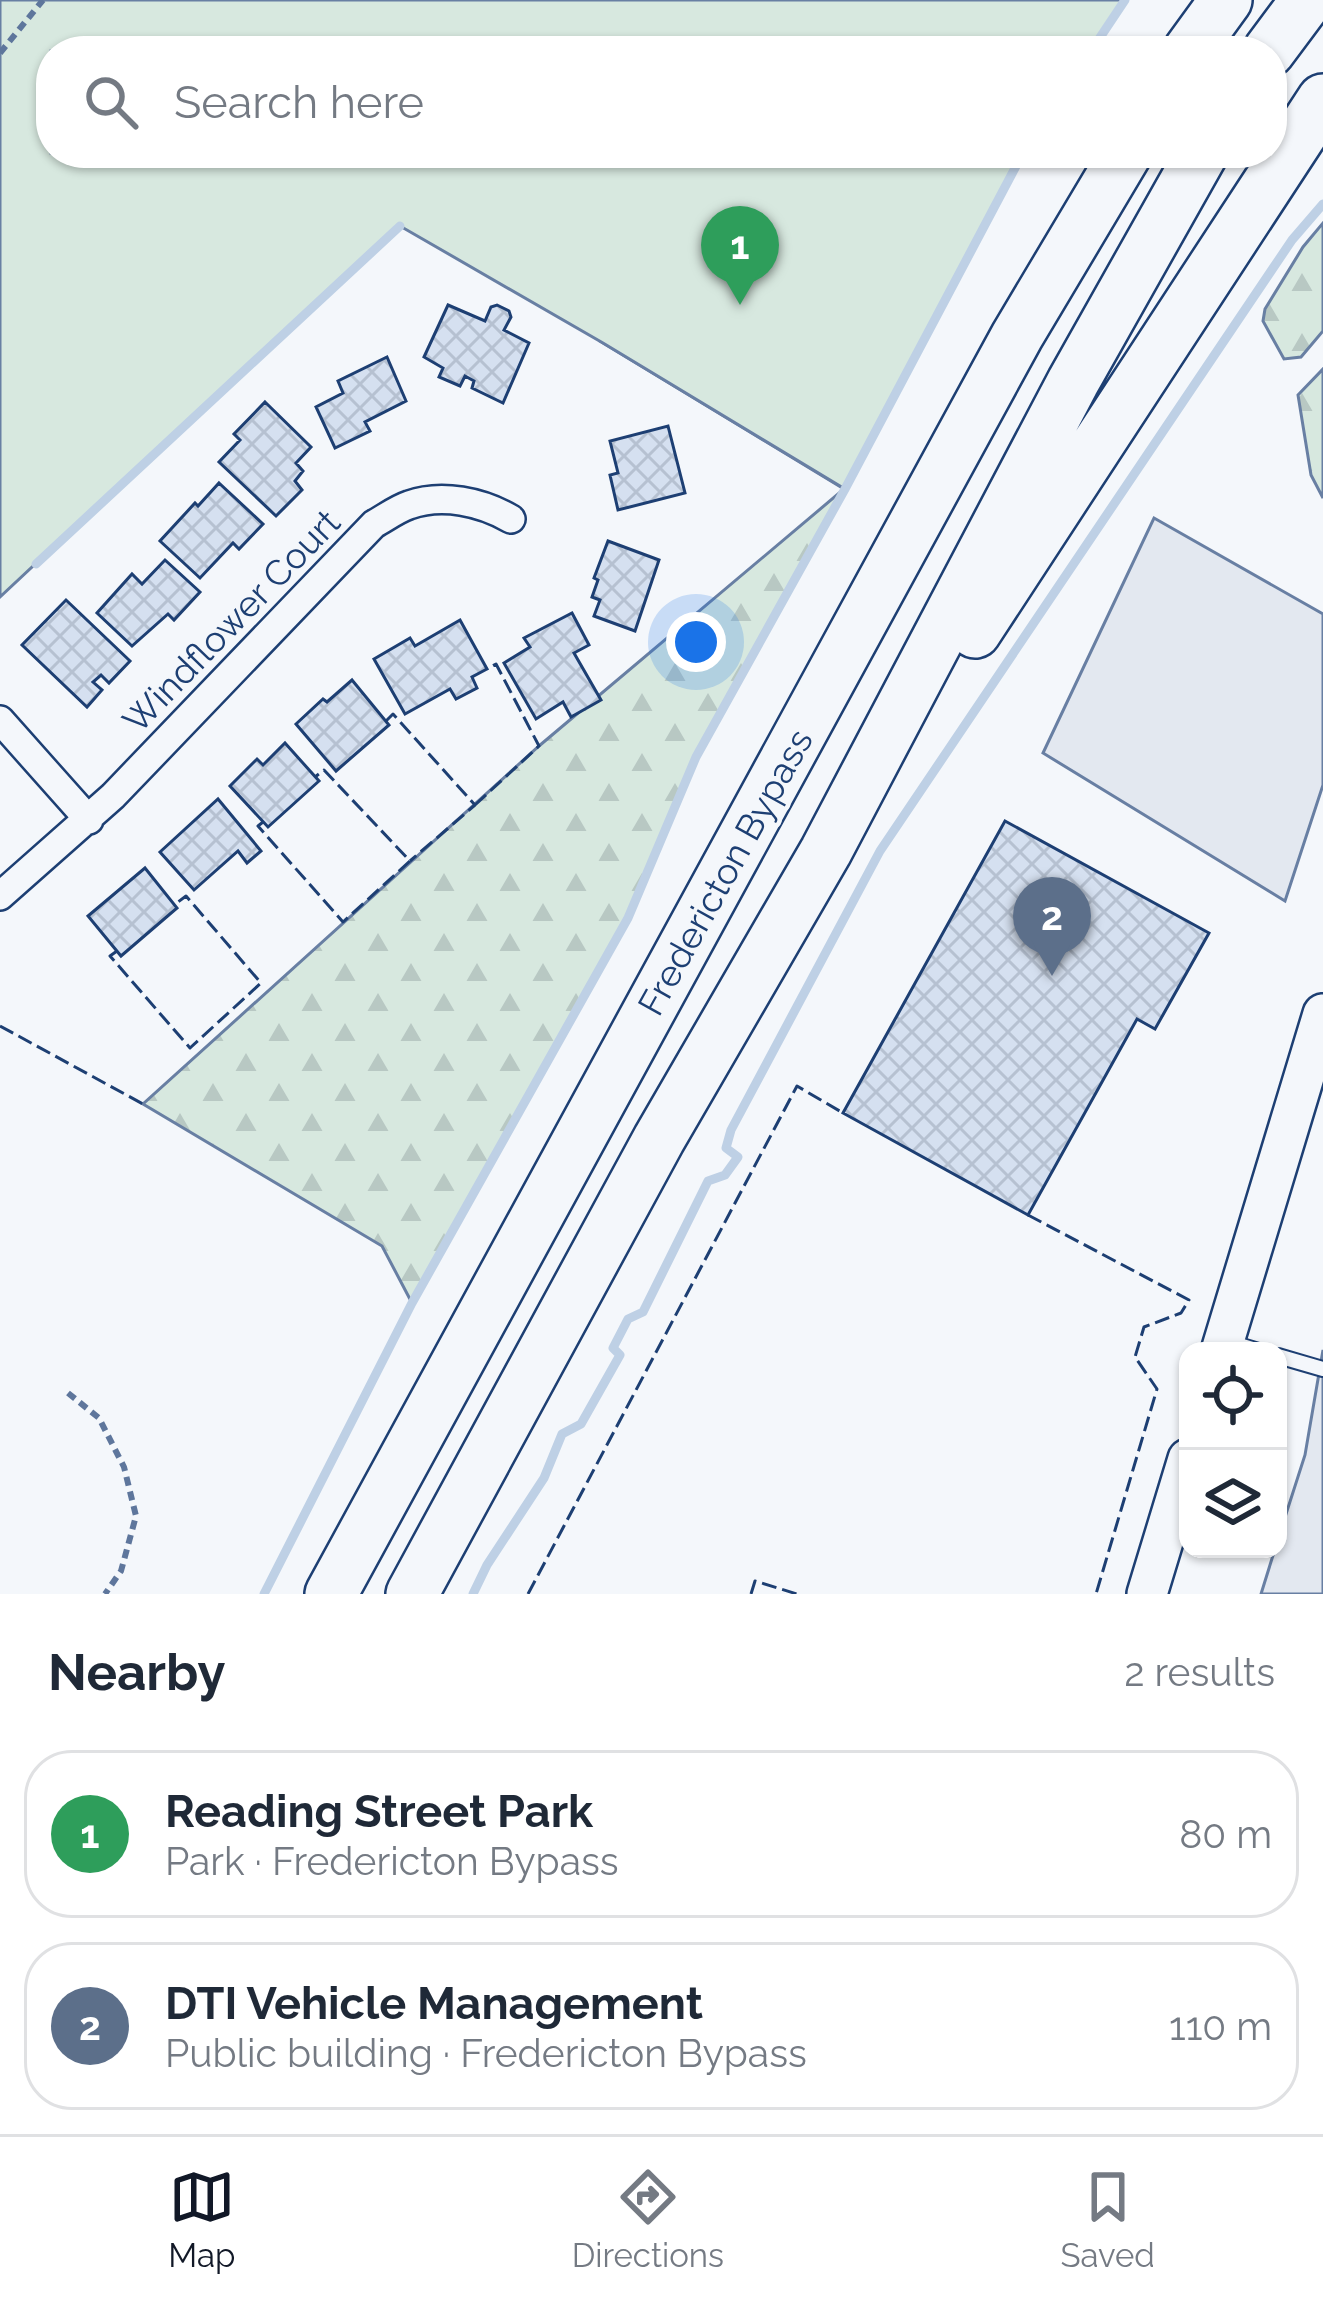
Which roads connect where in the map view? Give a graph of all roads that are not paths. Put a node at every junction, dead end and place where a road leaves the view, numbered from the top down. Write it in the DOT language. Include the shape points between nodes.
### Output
graph roads {
  1 [pos="1226,0"];
  2 [pos="1306,0"];
  3 [pos="1200,36"];
  4 [pos="1280,36"];
  5 [pos="1323,100"];
  6 [pos="1287,155"];
  7 [pos="1117,168"];
  8 [pos="1194,168"];
  9 [pos="1279,168"];
  10 [pos="511,519"];
  11 [pos="0,721"];
  12 [pos="88,820"];
  13 [pos="826,851"];
  14 [pos="0,896"];
  15 [pos="1323,1014"];
  16 [pos="1237,1342"];
  17 [pos="1287,1359"];
  18 [pos="1323,1369"];
  19 [pos="1179,1489"];
  20 [pos="331,1594"];
  21 [pos="412,1594"];
  22 [pos="1147,1594"];
  1 -- 3 [label="highway"];
  2 -- 4 [label="highway"];
  5 -- 6 [label="highway"];
  7 -- 20 [label="highway, Fredericton Bypass" via="1017,336"];
  8 -- 13 [label="highway, Fredericton Bypass"];
  9 -- 13 [label="highway"];
  10 -- 12 [label="street, Windflower Court" via="451,500 411,504 374,524"];
  11 -- 12 [label="street"];
  12 -- 14 [label="street, Windflower Court"];
  13 -- 21 [label="highway, Fredericton Bypass"];
  15 -- 16 [label="street"];
  17 -- 18 [label="lane"];
  19 -- 22 [label="street"];
}
